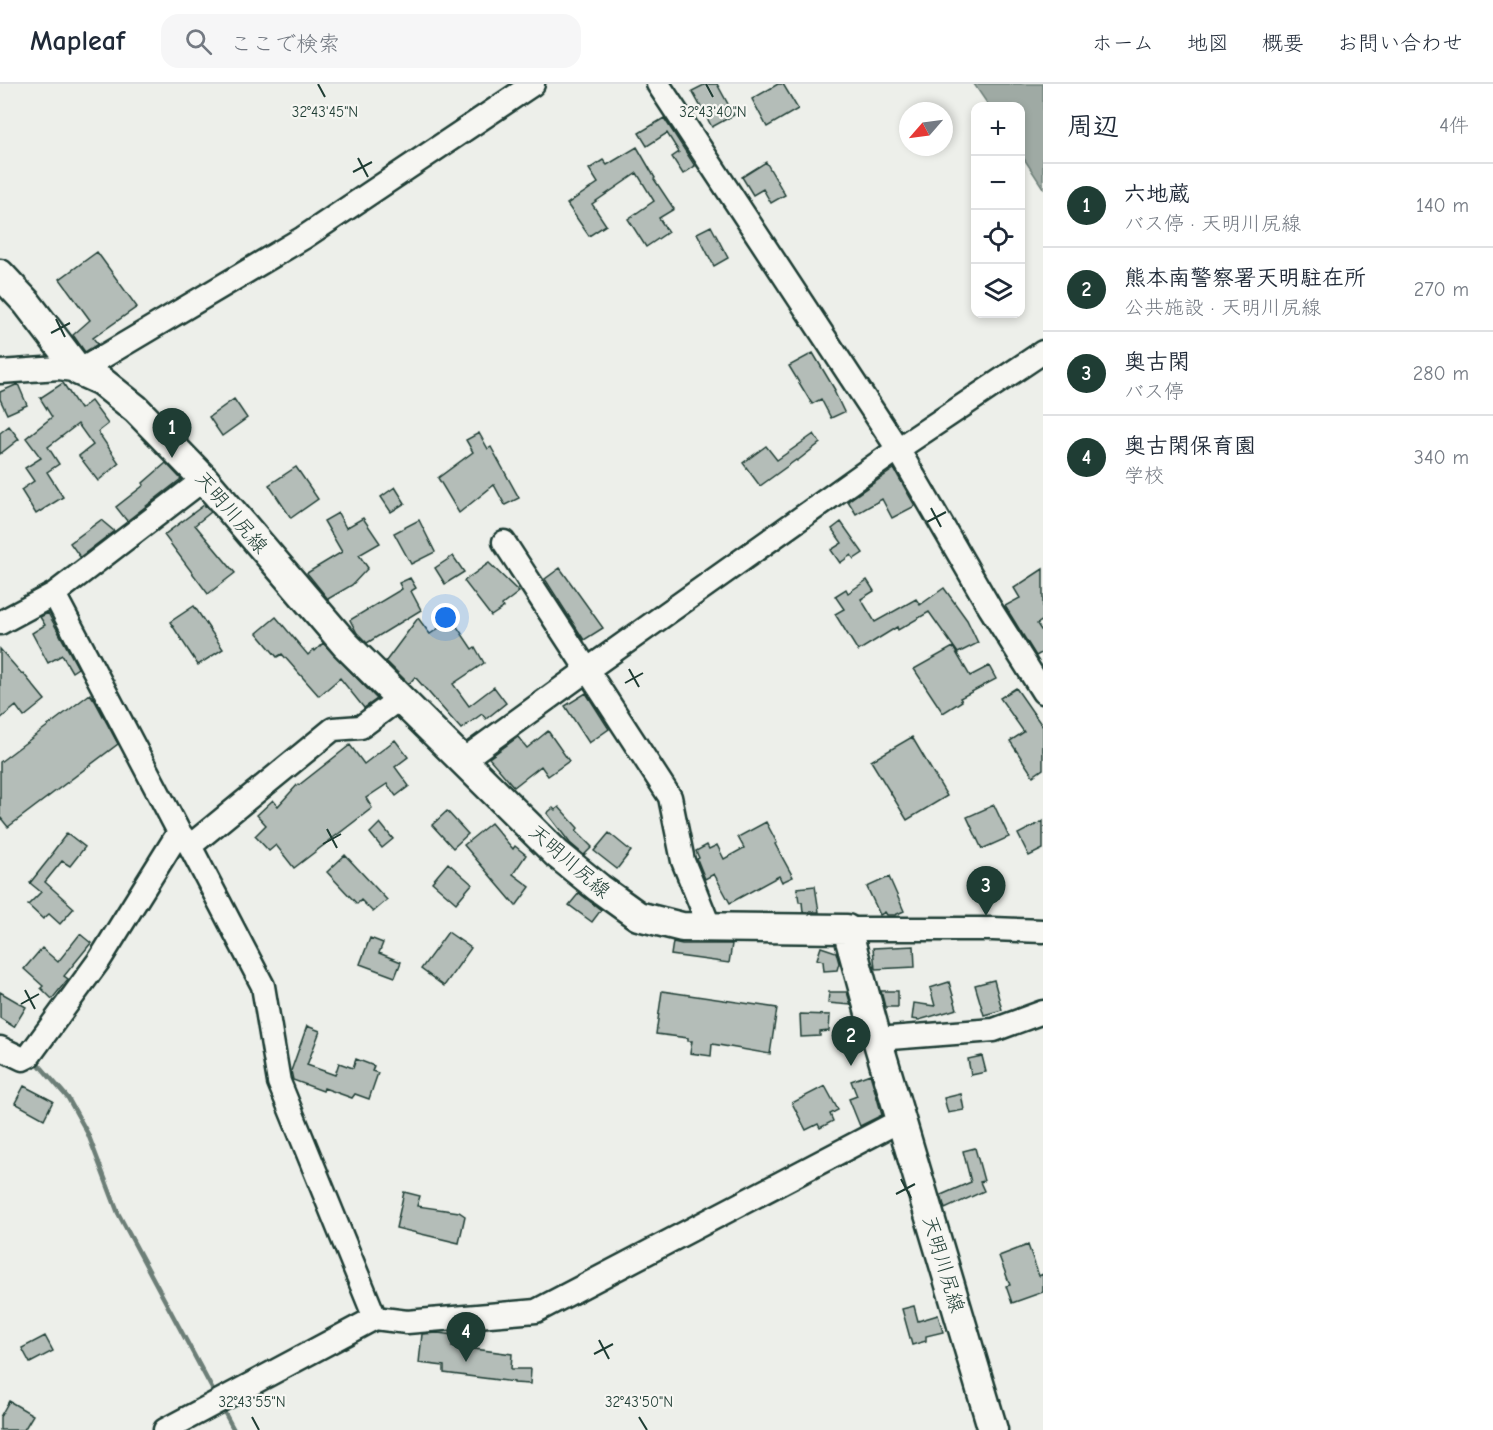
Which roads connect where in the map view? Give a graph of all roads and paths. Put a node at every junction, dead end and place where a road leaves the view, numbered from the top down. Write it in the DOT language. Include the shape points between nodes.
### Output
graph roads {
  1 [pos="533,84"];
  2 [pos="658,84"];
  3 [pos="0,274"];
  4 [pos="1043,352"];
  5 [pos="79,371"];
  6 [pos="0,372"];
  7 [pos="898,449"];
  8 [pos="204,478"];
  9 [pos="504,542"];
  10 [pos="54,594"];
  11 [pos="0,622"];
  12 [pos="587,670"];
  13 [pos="1043,692"];
  14 [pos="400,698"];
  15 [pos="463,760"];
  16 [pos="185,839"];
  17 [pos="710,927"];
  18 [pos="847,928"];
  19 [pos="1043,931"];
  20 [pos="1038,1014"];
  21 [pos="877,1039"];
  22 [pos="0,1048"];
  23 [pos="901,1120"];
  24 [pos="375,1318"];
  25 [pos="165,1430"];
  26 [pos="993,1430"];
  1 -- 5 [label="street" via="303,238"];
  2 -- 7 [label="street"];
  3 -- 5 [label="main road, 天明川尻線"];
  4 -- 7 [label="street"];
  5 -- 6 [label="street" via="59,368"];
  5 -- 8 [label="main road, 天明川尻線" via="101,381 136,409"];
  7 -- 12 [label="street"];
  7 -- 13 [label="street"];
  8 -- 10 [label="street"];
  8 -- 14 [label="main road, 天明川尻線" via="345,644"];
  9 -- 12 [label="street"];
  10 -- 11 [label="street"];
  10 -- 16 [label="street"];
  12 -- 15 [label="street"];
  12 -- 17 [label="street" via="670,797 683,861"];
  14 -- 15 [label="main road, 天明川尻線"];
  14 -- 16 [label="street" via="361,727 333,729"];
  15 -- 17 [label="main road, 天明川尻線" via="557,854 638,916 682,927"];
  16 -- 22 [label="street" via="29,1056 23,1059"];
  16 -- 24 [label="street" via="263,986 279,1082"];
  17 -- 18 [label="main road, 天明川尻線"];
  18 -- 19 [label="street"];
  18 -- 21 [label="main road, 天明川尻線"];
  20 -- 21 [label="street" via="994,1030"];
  21 -- 23 [label="main road, 天明川尻線"];
  23 -- 24 [label="street" via="536,1311 407,1322"];
  23 -- 26 [label="main road, 天明川尻線"];
  24 -- 25 [label="street"];
}
